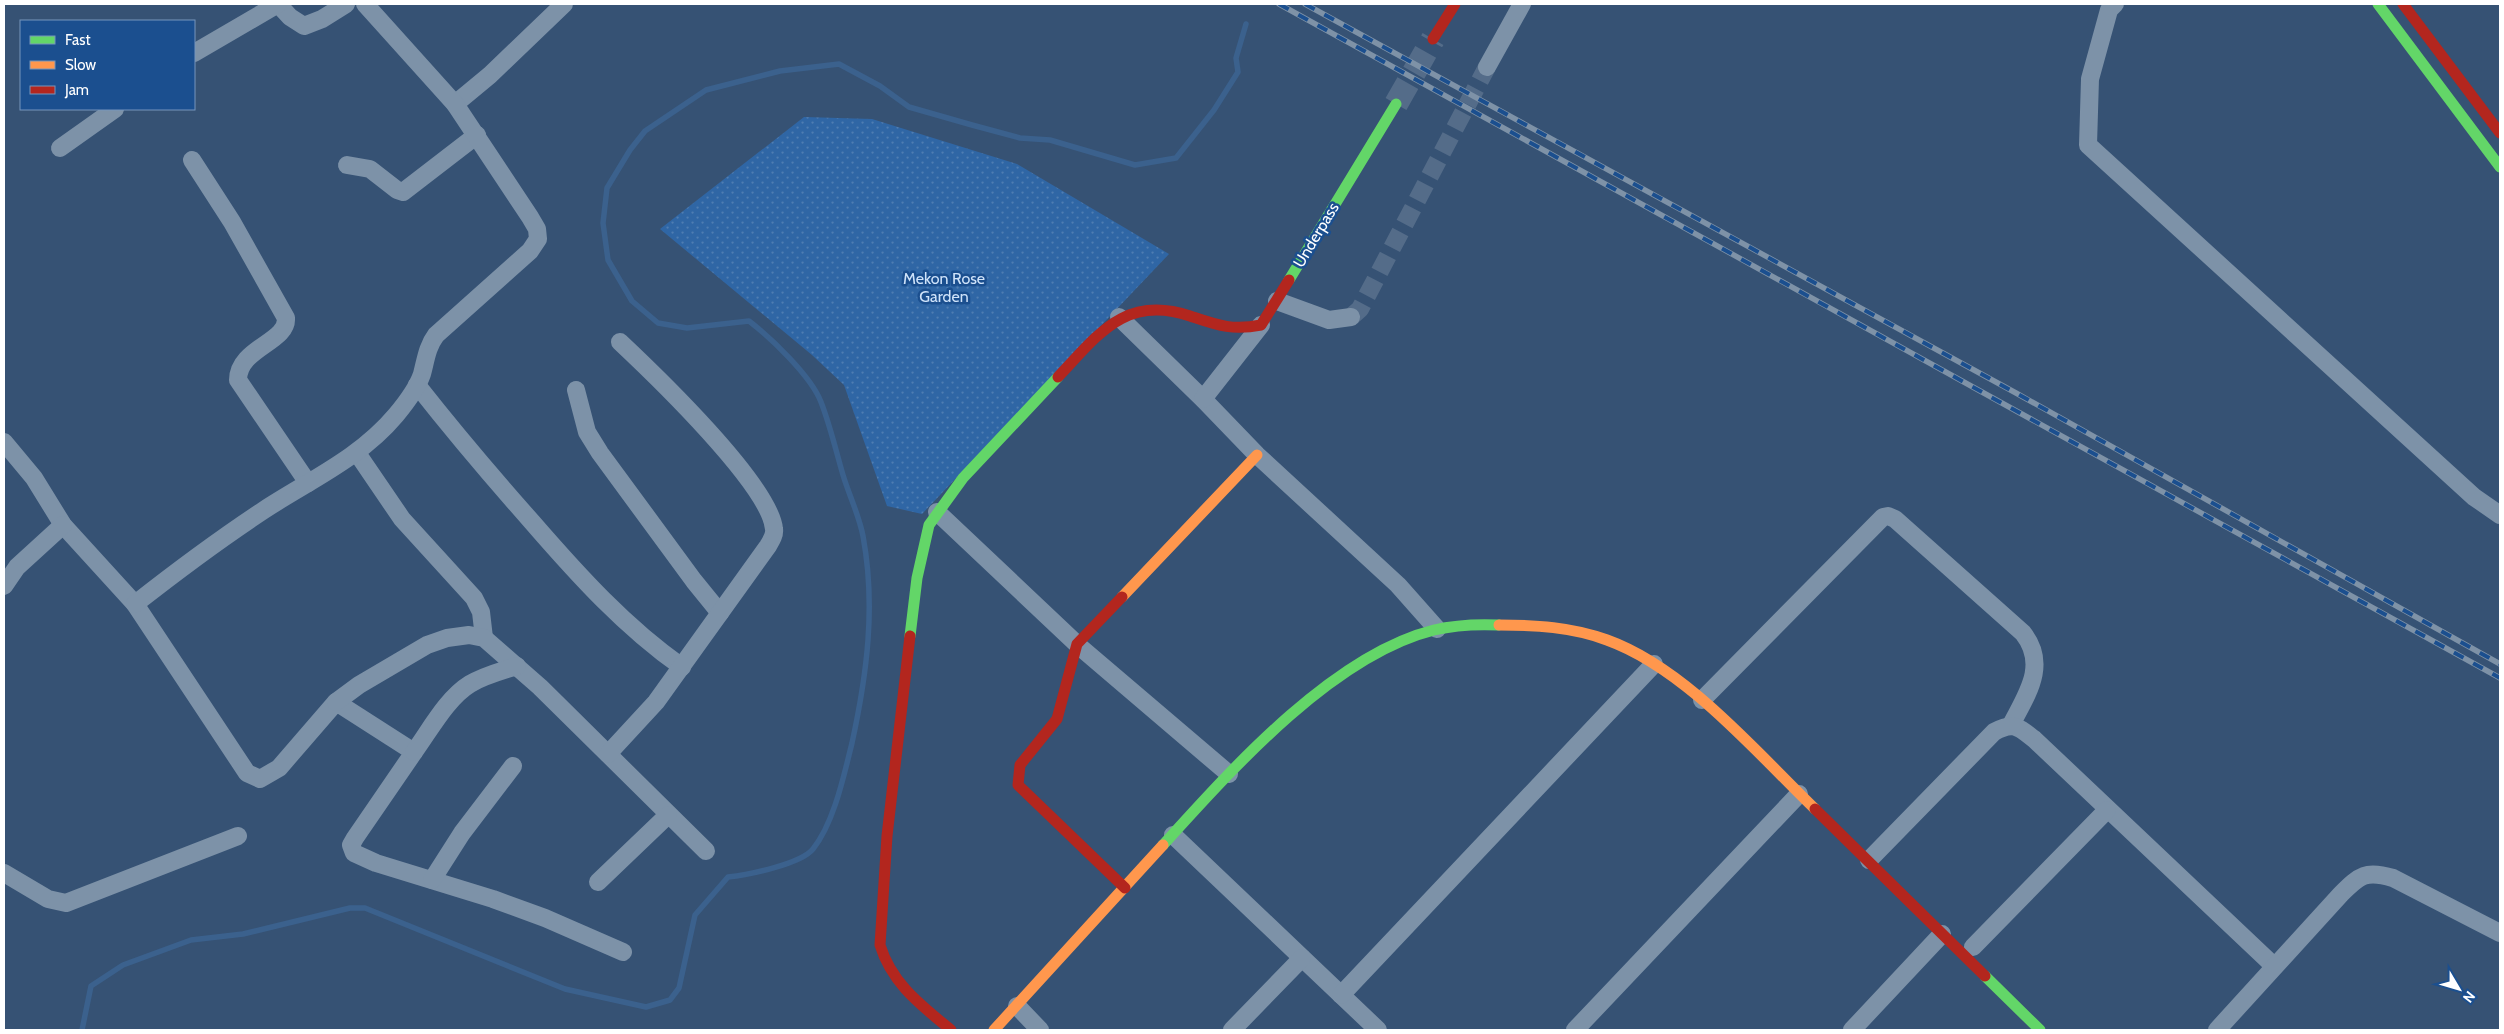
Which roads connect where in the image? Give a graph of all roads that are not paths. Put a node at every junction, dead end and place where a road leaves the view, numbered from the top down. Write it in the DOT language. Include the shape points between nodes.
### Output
graph roads {
  1 [pos="278,4"];
  2 [pos="346,4"];
  3 [pos="365,4"];
  4 [pos="564,4"];
  5 [pos="1455,4"];
  6 [pos="1522,4"];
  7 [pos="2115,4"];
  8 [pos="2378,4"];
  9 [pos="2407,5"];
  10 [pos="1433,40"];
  11 [pos="195,52"];
  12 [pos="1487,67"];
  13 [pos="455,104"];
  14 [pos="1396,104"];
  15 [pos="114,110"];
  16 [pos="2500,134"];
  17 [pos="477,135"];
  18 [pos="60,148"];
  19 [pos="192,160"];
  20 [pos="347,165"];
  21 [pos="2500,167"];
  22 [pos="1277,301"];
  23 [pos="1119,317"];
  24 [pos="1351,317"];
  25 [pos="1261,325"];
  26 [pos="620,342"];
  27 [pos="417,385"];
  28 [pos="576,390"];
  29 [pos="1203,398"];
  30 [pos="4,442"];
  31 [pos="357,453"];
  32 [pos="1257,455"];
  33 [pos="308,483"];
  34 [pos="937,512"];
  35 [pos="2500,515"];
  36 [pos="63,525"];
  37 [pos="4,586"];
  38 [pos="135,604"];
  39 [pos="720,613"];
  40 [pos="1437,629"];
  41 [pos="484,638"];
  42 [pos="1077,644"];
  43 [pos="1654,664"];
  44 [pos="517,666"];
  45 [pos="682,668"];
  46 [pos="1702,700"];
  47 [pos="336,702"];
  48 [pos="2011,725"];
  49 [pos="414,752"];
  50 [pos="608,754"];
  51 [pos="513,766"];
  52 [pos="1229,774"];
  53 [pos="1799,794"];
  54 [pos="2107,810"];
  55 [pos="668,814"];
  56 [pos="1173,835"];
  57 [pos="238,836"];
  58 [pos="706,851"];
  59 [pos="1869,860"];
  60 [pos="4,873"];
  61 [pos="432,880"];
  62 [pos="598,882"];
  63 [pos="1125,888"];
  64 [pos="2500,933"];
  65 [pos="1942,934"];
  66 [pos="1973,947"];
  67 [pos="623,952"];
  68 [pos="1302,958"];
  69 [pos="2274,966"];
  70 [pos="1341,995"];
  71 [pos="1017,1006"];
  72 [pos="951,1030"];
  73 [pos="994,1030"];
  74 [pos="1040,1030"];
  75 [pos="1232,1030"];
  76 [pos="1378,1030"];
  77 [pos="1575,1030"];
  78 [pos="1852,1030"];
  79 [pos="2040,1030"];
  80 [pos="2217,1030"];
  1 -- 2 [label="street" via="304,26"];
  1 -- 11 [label="street"];
  3 -- 13 [label="street"];
  4 -- 13 [label="street"];
  5 -- 10 [label="street"];
  6 -- 12 [label="street"];
  7 -- 35 [label="street" via="2109,10 2090,78 2088,145 2474,497"];
  8 -- 21 [label="street"];
  9 -- 16 [label="street"];
  13 -- 17 [label="street"];
  14 -- 22 [label="street, Underpass"];
  15 -- 18 [label="street"];
  17 -- 20 [label="street" via="403,192 370,169"];
  17 -- 27 [label="street" via="530,217 538,239 530,251 436,335 427,350"];
  19 -- 33 [label="street" via="232,222 286,318 282,330 243,361 238,380"];
  22 -- 24 [label="street" via="1329,320"];
  22 -- 25 [label="street, Underpass"];
  23 -- 25 [label="street" via="1150,307 1234,329 1246,330"];
  23 -- 29 [label="street"];
  23 -- 34 [label="street" via="963,478"];
  25 -- 29 [label="street"];
  26 -- 39 [label="street" via="736,462 772,520 773,538"];
  27 -- 31 [label="street" via="396,415"];
  27 -- 45 [label="street" via="565,559 643,639"];
  28 -- 39 [label="street" via="587,432 600,453"];
  29 -- 32 [label="street"];
  30 -- 36 [label="street" via="34,478"];
  31 -- 33 [label="street"];
  31 -- 41 [label="street" via="402,519 474,598 481,612"];
  32 -- 40 [label="street" via="1398,585"];
  32 -- 42 [label="street"];
  33 -- 38 [label="street" via="193,559"];
  34 -- 42 [label="street"];
  34 -- 72 [label="street" via="923,544 917,578 887,836 880,945 883,962 890,974"];
  36 -- 37 [label="street" via="17,567"];
  36 -- 38 [label="street"];
  38 -- 47 [label="street" via="229,748 254,778 266,777 279,768"];
  39 -- 45 [label="street"];
  40 -- 43 [label="street" via="1485,624 1572,630 1604,638"];
  40 -- 52 [label="street" via="1382,651 1307,700"];
  41 -- 44 [label="street"];
  41 -- 47 [label="street" via="469,635 427,645"];
  42 -- 52 [label="street"];
  42 -- 63 [label="street" via="1056,719 1020,765 1018,785"];
  43 -- 46 [label="street"];
  43 -- 70 [label="street"];
  44 -- 49 [label="street" via="483,678 463,690"];
  44 -- 50 [label="street"];
  45 -- 50 [label="street" via="644,717"];
  46 -- 48 [label="street" via="1883,517 1888,516 2023,632 2031,643 2036,669"];
  46 -- 53 [label="street"];
  47 -- 49 [label="street"];
  48 -- 54 [label="street" via="2034,739"];
  48 -- 59 [label="street" via="1994,732"];
  49 -- 61 [label="street" via="355,838 352,850 358,857"];
  50 -- 55 [label="street"];
  51 -- 61 [label="street"];
  52 -- 56 [label="street"];
  53 -- 59 [label="street"];
  53 -- 77 [label="street"];
  54 -- 66 [label="street"];
  54 -- 69 [label="street"];
  55 -- 58 [label="street"];
  55 -- 62 [label="street"];
  56 -- 63 [label="street"];
  56 -- 68 [label="street"];
  57 -- 60 [label="street" via="66,903 48,899"];
  59 -- 65 [label="street"];
  61 -- 67 [label="street" via="545,918"];
  63 -- 71 [label="street"];
  64 -- 69 [label="street" via="2393,878 2367,874 2356,879"];
  65 -- 78 [label="street"];
  65 -- 79 [label="street"];
  68 -- 70 [label="street"];
  68 -- 75 [label="street"];
  69 -- 80 [label="street"];
  70 -- 76 [label="street"];
  71 -- 73 [label="street"];
  71 -- 74 [label="street"];
}
